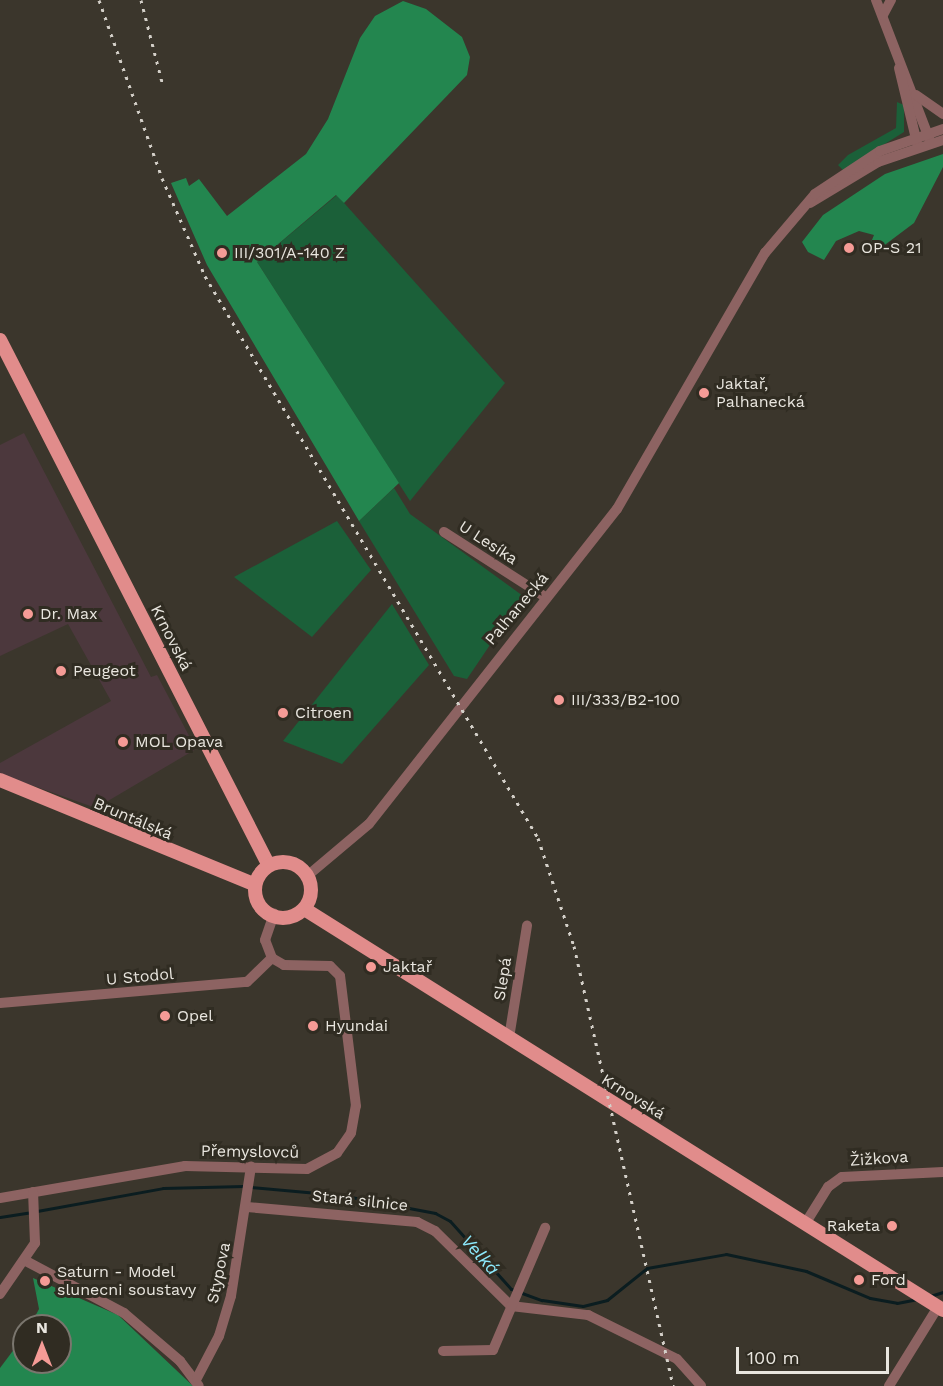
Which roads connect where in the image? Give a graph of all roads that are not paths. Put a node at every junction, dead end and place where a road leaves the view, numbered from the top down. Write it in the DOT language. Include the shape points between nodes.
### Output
graph roads {
  1 [pos="876,0"];
  2 [pos="891,0"];
  3 [pos="883,15"];
  4 [pos="899,68"];
  5 [pos="911,90"];
  6 [pos="943,114"];
  7 [pos="943,129"];
  8 [pos="929,138"];
  9 [pos="943,140"];
  10 [pos="917,142"];
  11 [pos="0,340"];
  12 [pos="444,532"];
  13 [pos="547,598"];
  14 [pos="0,780"];
  15 [pos="268,864"];
  16 [pos="306,877"];
  17 [pos="254,884"];
  18 [pos="306,910"];
  19 [pos="274,914"];
  20 [pos="527,925"];
  21 [pos="272,958"];
  22 [pos="0,1003"];
  23 [pos="509,1038"];
  24 [pos="251,1172"];
  25 [pos="943,1172"];
  26 [pos="34,1197"];
  27 [pos="0,1198"];
  28 [pos="248,1202"];
  29 [pos="805,1224"];
  30 [pos="545,1228"];
  31 [pos="24,1260"];
  32 [pos="0,1294"];
  33 [pos="514,1298"];
  34 [pos="940,1308"];
  35 [pos="443,1351"];
  36 [pos="198,1382"];
  37 [pos="701,1386"];
  38 [pos="889,1386"];
  1 -- 3 [label="street"];
  2 -- 3 [label="street"];
  3 -- 4 [label="street"];
  4 -- 5 [label="street"];
  4 -- 10 [label="street"];
  5 -- 6 [label="street"];
  5 -- 8 [label="street"];
  7 -- 8 [label="street"];
  8 -- 9 [label="street"];
  8 -- 10 [label="street, Palhanecká"];
  10 -- 13 [label="street, Palhanecká" via="853,165 827,182 765,253 721,337 617,509"];
  11 -- 15 [label="main road, Krnovská"];
  12 -- 13 [label="street, U Lesíka"];
  13 -- 16 [label="street, Palhanecká" via="369,824"];
  14 -- 17 [label="main road, Bruntálská"];
  15 -- 16 [label="main road" via="282,862"];
  15 -- 17 [label="main road"];
  16 -- 18 [label="main road" via="313,896"];
  17 -- 19 [label="main road" via="258,901"];
  18 -- 19 [label="main road" via="290,918"];
  18 -- 23 [label="main road, Krnovská"];
  19 -- 21 [label="street" via="265,940"];
  20 -- 23 [label="street, Slepá"];
  21 -- 22 [label="street, U Stodol" via="247,982"];
  21 -- 24 [label="street, Přemyslovců" via="284,964 327,966 339,975 356,1111 345,1143 322,1164"];
  23 -- 29 [label="main road, Krnovská"];
  24 -- 26 [label="street, Přemyslovců" via="185,1166"];
  24 -- 28 [label="street, Stypova"];
  25 -- 29 [label="street, Žižkova" via="842,1177 828,1187"];
  26 -- 27 [label="street, Přemyslovců"];
  26 -- 31 [label="street" via="35,1243"];
  28 -- 33 [label="street, Stará silnice" via="417,1222 435,1231"];
  28 -- 36 [label="street, Stypova" via="219,1336"];
  29 -- 34 [label="main road, Krnovská"];
  30 -- 33 [label="street"];
  31 -- 32 [label="street"];
  31 -- 36 [label="street" via="124,1313"];
  33 -- 35 [label="street" via="493,1350"];
  33 -- 37 [label="street" via="588,1315 677,1359"];
  34 -- 38 [label="street"];
}
